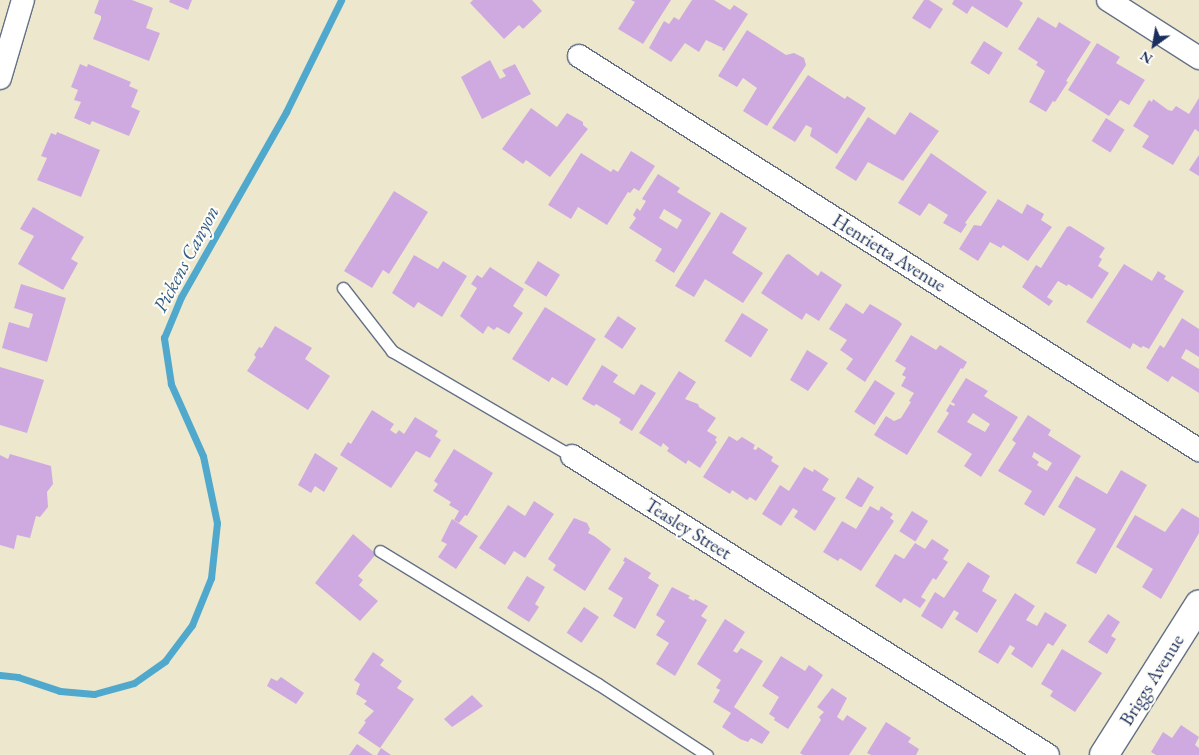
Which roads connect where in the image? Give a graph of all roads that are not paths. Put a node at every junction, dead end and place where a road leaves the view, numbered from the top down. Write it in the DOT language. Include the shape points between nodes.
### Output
graph roads {
  1 [pos="23,0"];
  2 [pos="1108,0"];
  3 [pos="579,56"];
  4 [pos="1199,58"];
  5 [pos="0,78"];
  6 [pos="343,288"];
  7 [pos="1199,450"];
  8 [pos="572,456"];
  9 [pos="380,551"];
  10 [pos="1199,605"];
  11 [pos="707,755"];
  12 [pos="1048,755"];
  13 [pos="1104,755"];
  1 -- 5 [label="street"];
  2 -- 4 [label="street"];
  3 -- 7 [label="street, Henrietta Avenue"];
  6 -- 8 [label="lane, Teasley Street" via="392,351"];
  8 -- 12 [label="street, Teasley Street"];
  9 -- 11 [label="lane" via="598,684"];
  10 -- 13 [label="street, Briggs Avenue"];
}
